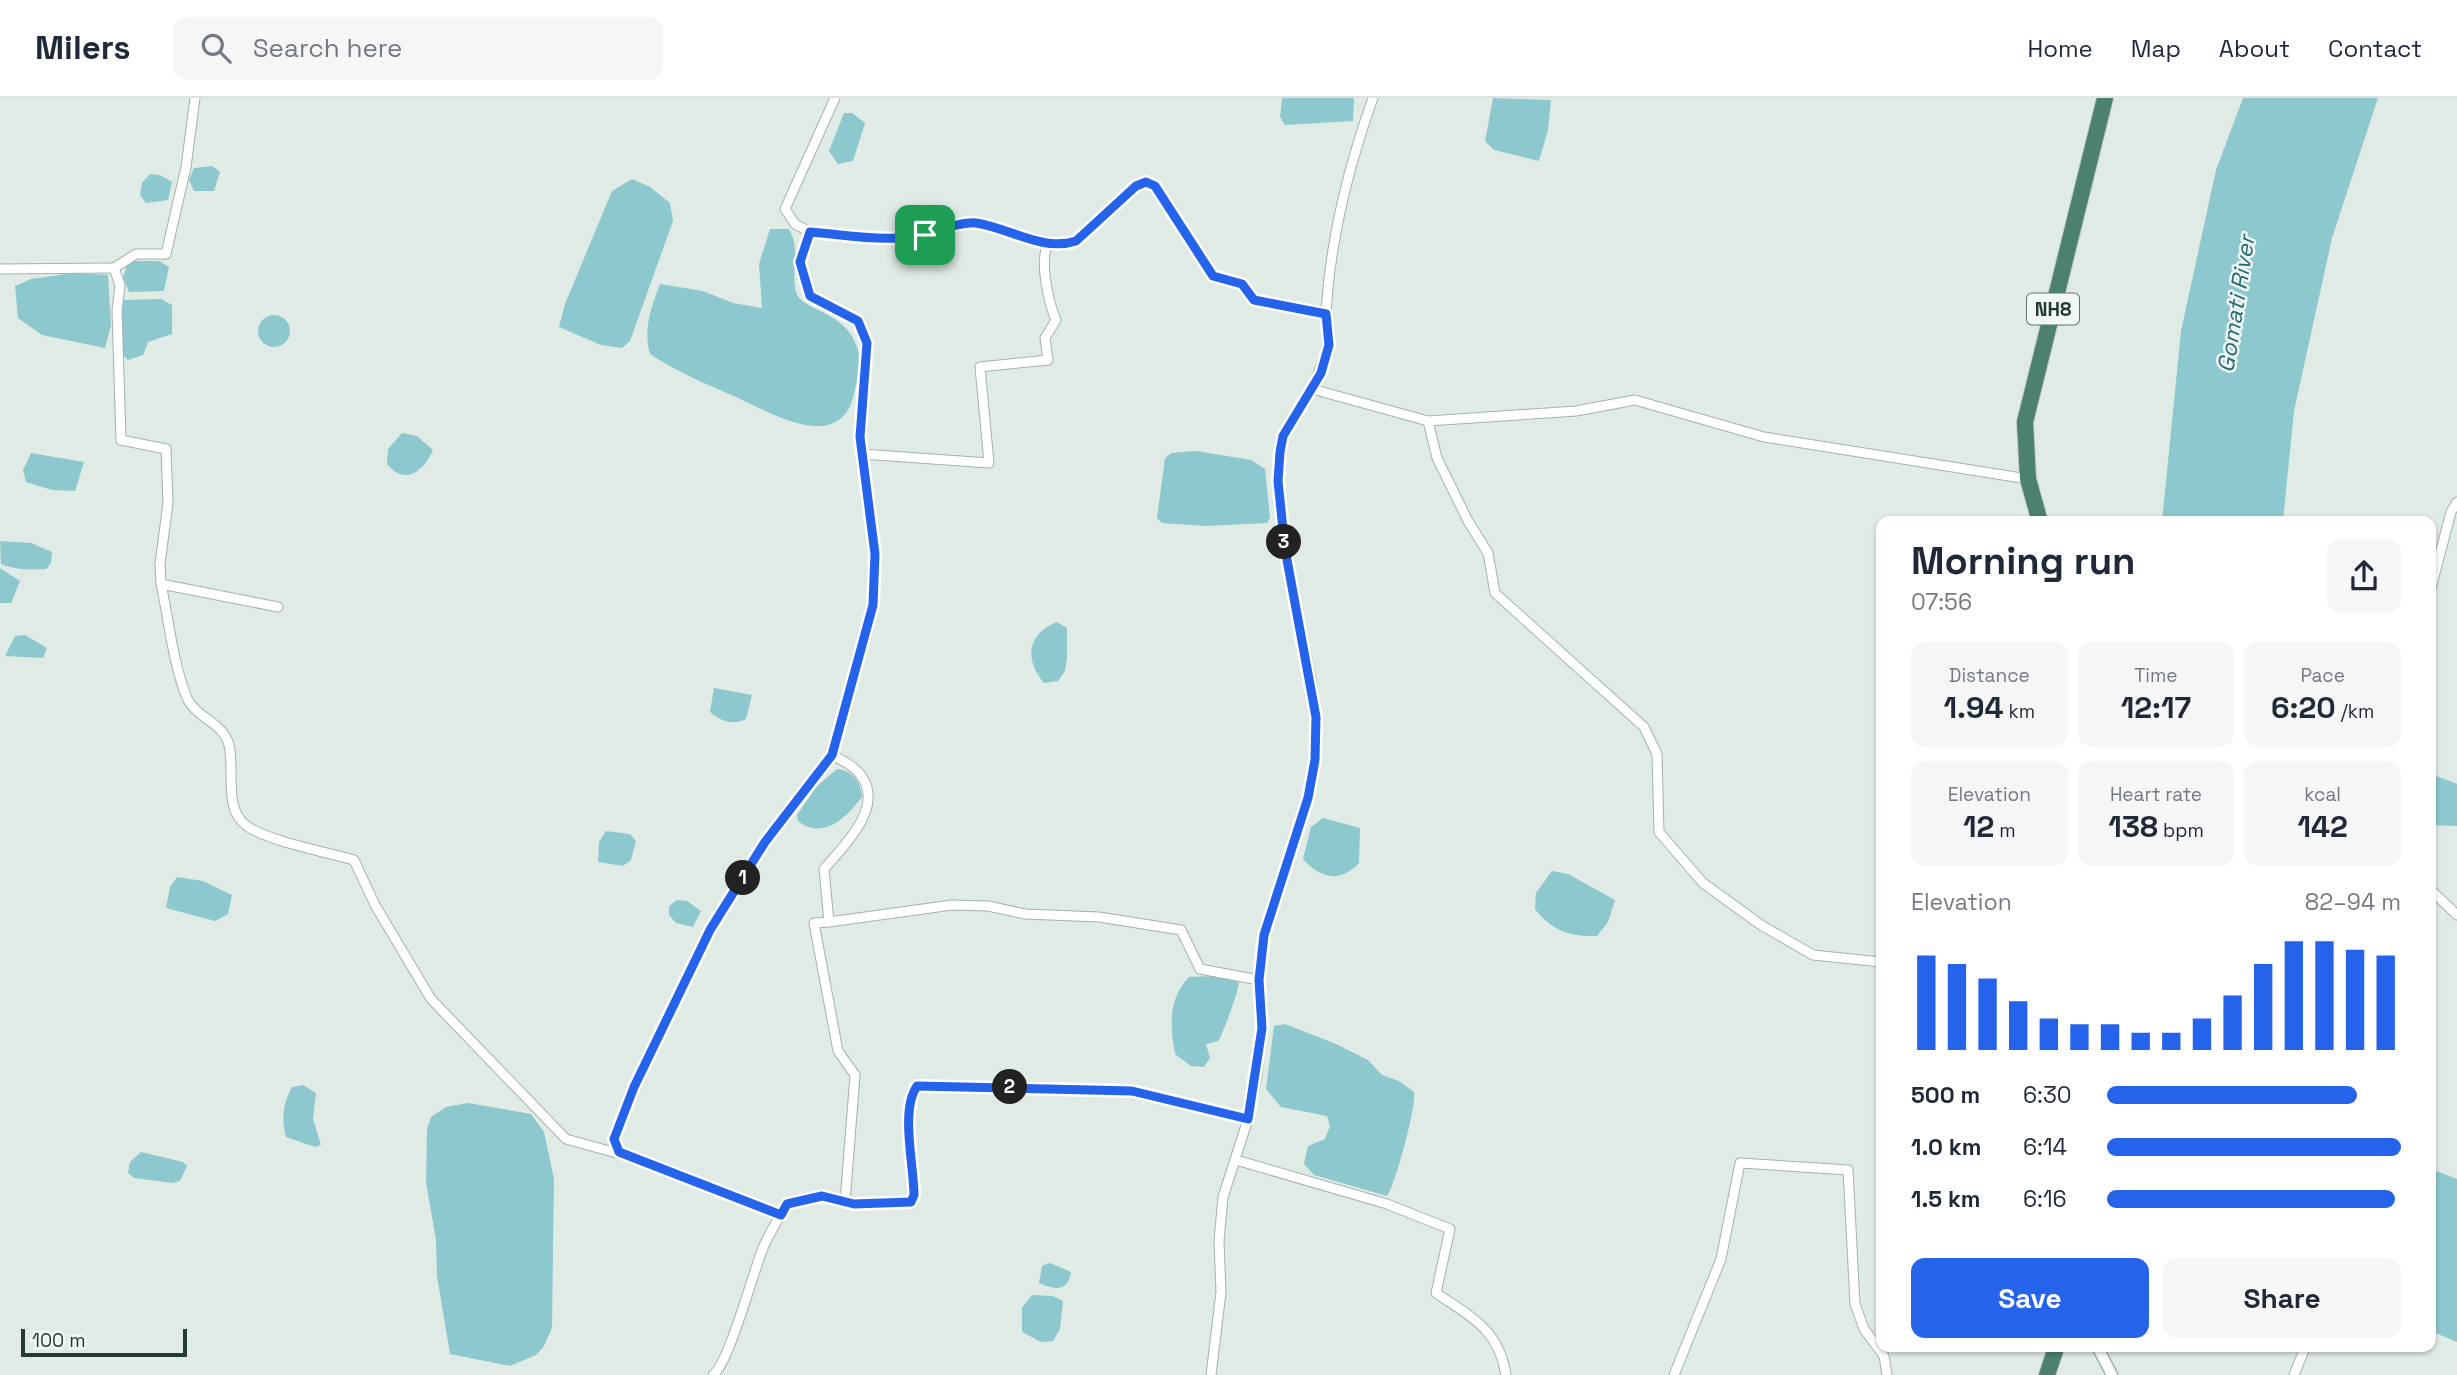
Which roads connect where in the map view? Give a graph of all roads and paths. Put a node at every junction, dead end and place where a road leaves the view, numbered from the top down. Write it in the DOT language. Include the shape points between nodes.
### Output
graph roads {
  1 [pos="195,98"];
  2 [pos="835,98"];
  3 [pos="1373,98"];
  4 [pos="2105,98"];
  5 [pos="810,232"];
  6 [pos="1049,244"];
  7 [pos="114,268"];
  8 [pos="0,270"];
  9 [pos="1326,314"];
  10 [pos="1312,388"];
  11 [pos="1428,421"];
  12 [pos="862,454"];
  13 [pos="2028,480"];
  14 [pos="2457,502"];
  15 [pos="2038,516"];
  16 [pos="2436,569"];
  17 [pos="161,584"];
  18 [pos="278,607"];
  19 [pos="832,755"];
  20 [pos="2436,895"];
  21 [pos="2457,915"];
  22 [pos="829,922"];
  23 [pos="1876,961"];
  24 [pos="1259,980"];
  25 [pos="1248,1119"];
  26 [pos="627,1156"];
  27 [pos="1236,1160"];
  28 [pos="845,1202"];
  29 [pos="781,1215"];
  30 [pos="1876,1345"];
  31 [pos="1881,1352"];
  32 [pos="2055,1352"];
  33 [pos="2100,1352"];
  34 [pos="2303,1352"];
  35 [pos="713,1375"];
  36 [pos="1211,1375"];
  37 [pos="1506,1375"];
  38 [pos="1674,1375"];
  39 [pos="1887,1375"];
  40 [pos="2047,1375"];
  41 [pos="2112,1375"];
  42 [pos="2294,1375"];
  1 -- 7 [label="street" via="166,254 136,254"];
  2 -- 5 [label="street" via="785,209 795,224"];
  3 -- 9 [label="street" via="1328,262"];
  4 -- 13 [label="highway, NH8" via="2025,422"];
  5 -- 6 [label="street" via="895,239 974,222"];
  5 -- 12 [label="street" via="800,262 810,296 858,321 867,343"];
  6 -- 9 [label="street" via="1076,241 1146,182 1155,186 1213,276 1242,284 1254,300"];
  6 -- 12 [label="street" via="1045,266 1056,320 1045,338 1048,360 980,367 989,463"];
  7 -- 8 [label="street"];
  7 -- 17 [label="street" via="120,285 121,440 166,449 168,503"];
  9 -- 10 [label="street" via="1329,345"];
  10 -- 11 [label="street"];
  10 -- 24 [label="street" via="1283,436 1278,481 1285,549 1311,679 1315,760 1264,935"];
  11 -- 13 [label="street" via="1576,411 1635,400 1764,437"];
  11 -- 23 [label="street" via="1437,458 1488,553 1495,593 1644,727 1657,754 1659,832 1703,883 1761,925 1813,955"];
  12 -- 19 [label="street" via="875,554 873,605"];
  13 -- 15 [label="highway, NH8"];
  14 -- 16 [label="street"];
  17 -- 18 [label="street"];
  17 -- 26 [label="street" via="188,701 221,729 229,744 232,802 238,817 264,834 354,860 413,971 444,1013 566,1139"];
  19 -- 22 [label="street" via="858,771 868,800 855,835 824,869"];
  19 -- 26 [label="street" via="765,842 710,930 634,1087 614,1139 615,1147"];
  20 -- 21 [label="street"];
  22 -- 24 [label="street" via="952,905 1099,917 1181,930 1200,969"];
  22 -- 28 [label="street" via="814,923 838,1051 855,1074"];
  24 -- 25 [label="street" via="1262,1028"];
  25 -- 27 [label="street"];
  25 -- 28 [label="street" via="1132,1091 917,1086 910,1096 911,1202"];
  26 -- 29 [label="street"];
  27 -- 36 [label="street" via="1223,1196 1219,1241 1222,1292"];
  27 -- 37 [label="street" via="1387,1204 1450,1229 1436,1293 1481,1324 1503,1352"];
  28 -- 29 [label="street" via="822,1196 787,1204"];
  29 -- 35 [label="street" via="764,1244 735,1333"];
  30 -- 38 [label="street" via="1855,1304 1848,1170 1740,1163 1721,1259"];
  31 -- 39 [label="street"];
  32 -- 40 [label="highway"];
  33 -- 41 [label="street"];
  34 -- 42 [label="street"];
}
